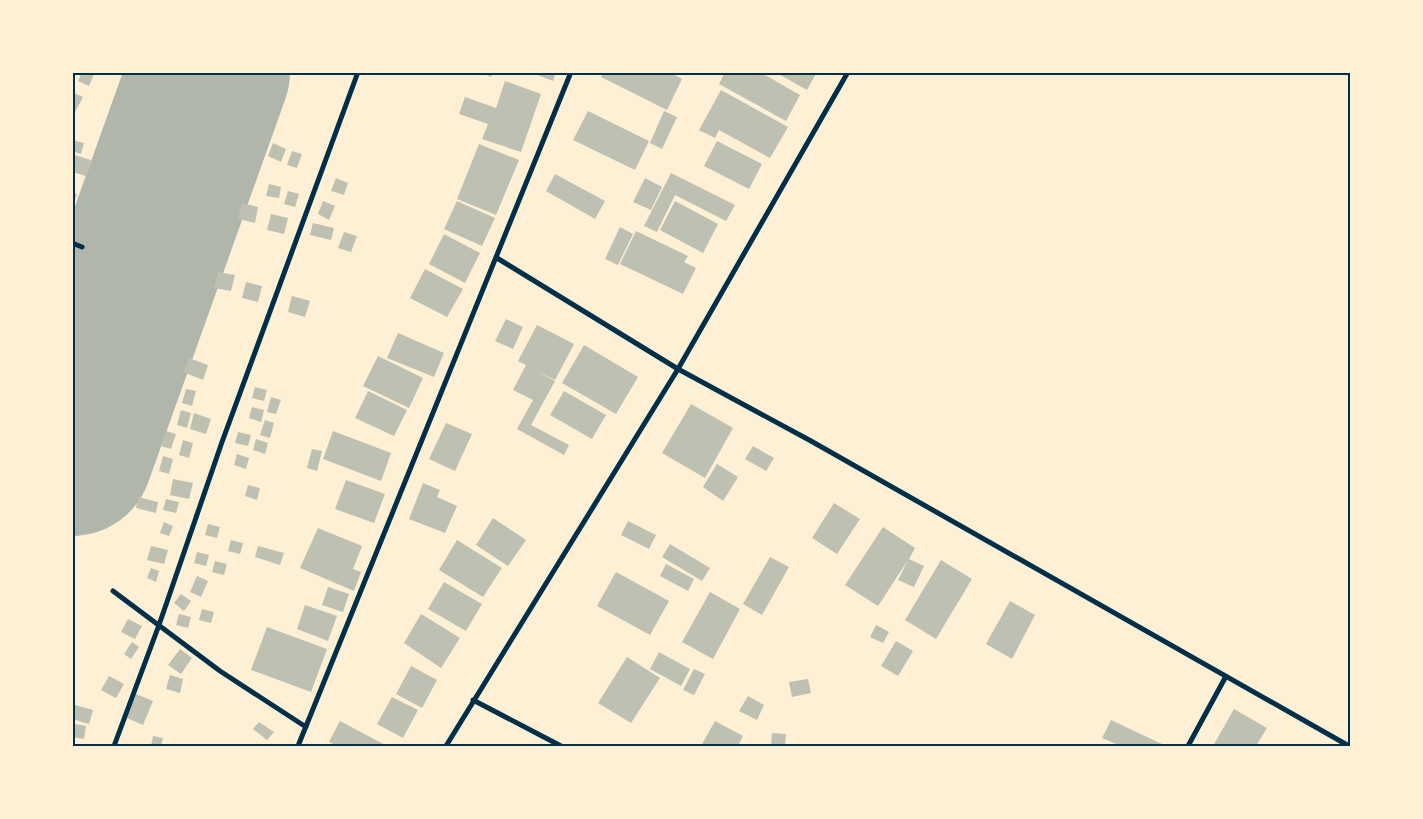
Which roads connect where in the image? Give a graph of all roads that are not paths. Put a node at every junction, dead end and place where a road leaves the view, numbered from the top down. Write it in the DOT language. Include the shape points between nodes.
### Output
graph roads {
  1 [pos="358,72"];
  2 [pos="571,72"];
  3 [pos="848,72"];
  4 [pos="72,243"];
  5 [pos="82,248"];
  6 [pos="497,258"];
  7 [pos="678,369"];
  8 [pos="113,591"];
  9 [pos="159,625"];
  10 [pos="1225,678"];
  11 [pos="473,700"];
  12 [pos="306,727"];
  13 [pos="114,746"];
  14 [pos="298,746"];
  15 [pos="446,746"];
  16 [pos="561,746"];
  17 [pos="1188,746"];
  18 [pos="1349,746"];
  1 -- 9 [label="street" via="222,442"];
  2 -- 6 [label="street"];
  3 -- 7 [label="street"];
  4 -- 5 [label="street"];
  6 -- 7 [label="street"];
  6 -- 12 [label="street"];
  7 -- 10 [label="street" via="812,441"];
  7 -- 11 [label="street"];
  8 -- 9 [label="street"];
  9 -- 12 [label="street" via="220,671"];
  9 -- 13 [label="street"];
  10 -- 17 [label="street"];
  10 -- 18 [label="street"];
  11 -- 15 [label="street"];
  11 -- 16 [label="street"];
  12 -- 14 [label="street"];
}
